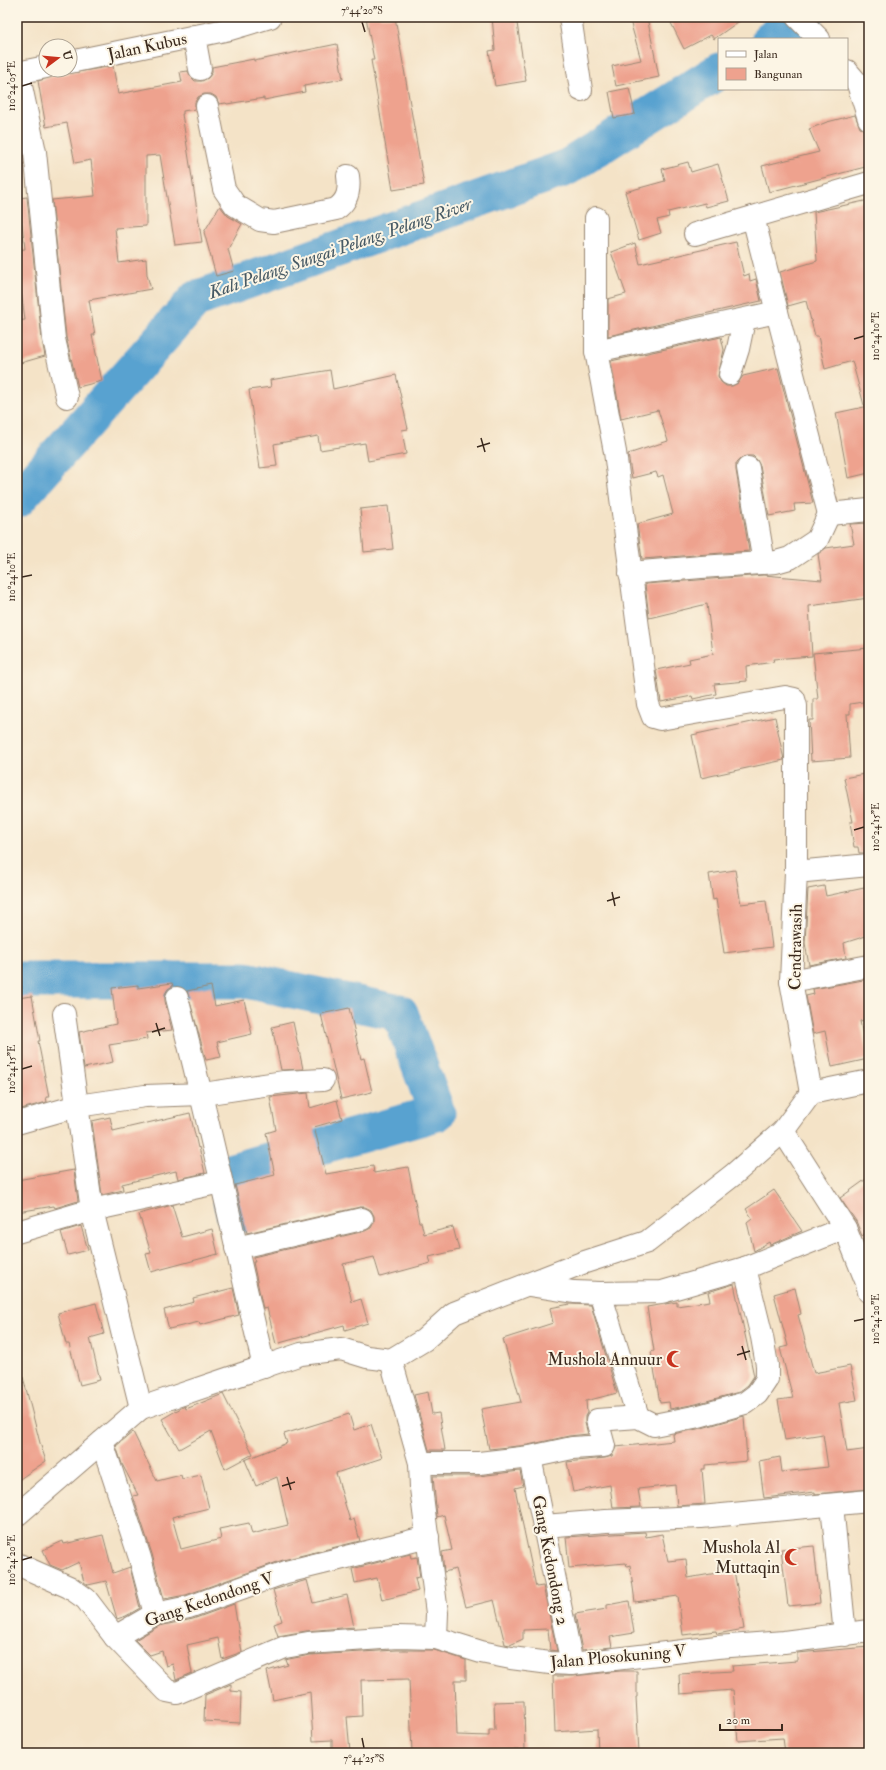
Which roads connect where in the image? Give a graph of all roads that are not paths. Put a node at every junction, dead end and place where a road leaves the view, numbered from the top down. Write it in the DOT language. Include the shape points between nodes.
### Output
graph roads {
  1 [pos="270,17"];
  2 [pos="570,17"];
  3 [pos="797,17"];
  4 [pos="194,36"];
  5 [pos="817,37"];
  6 [pos="78,60"];
  7 [pos="38,69"];
  8 [pos="200,69"];
  9 [pos="848,72"];
  10 [pos="18,73"];
  11 [pos="581,90"];
  12 [pos="207,106"];
  13 [pos="869,119"];
  14 [pos="348,176"];
  15 [pos="869,183"];
  16 [pos="753,217"];
  17 [pos="596,218"];
  18 [pos="695,234"];
  19 [pos="777,312"];
  20 [pos="744,320"];
  21 [pos="596,351"];
  22 [pos="730,374"];
  23 [pos="67,397"];
  24 [pos="748,468"];
  25 [pos="869,510"];
  26 [pos="829,514"];
  27 [pos="764,563"];
  28 [pos="630,573"];
  29 [pos="869,865"];
  30 [pos="796,872"];
  31 [pos="869,966"];
  32 [pos="791,981"];
  33 [pos="177,998"];
  34 [pos="64,1014"];
  35 [pos="323,1080"];
  36 [pos="869,1081"];
  37 [pos="811,1093"];
  38 [pos="203,1094"];
  39 [pos="77,1106"];
  40 [pos="17,1123"];
  41 [pos="783,1131"];
  42 [pos="221,1182"];
  43 [pos="92,1210"];
  44 [pos="362,1219"];
  45 [pos="845,1228"];
  46 [pos="17,1232"];
  47 [pos="236,1248"];
  48 [pos="745,1268"];
  49 [pos="529,1285"];
  50 [pos="869,1292"];
  51 [pos="600,1293"];
  52 [pos="391,1360"];
  53 [pos="264,1367"];
  54 [pos="141,1408"];
  55 [pos="638,1416"];
  56 [pos="102,1442"];
  57 [pos="530,1457"];
  58 [pos="420,1462"];
  59 [pos="869,1502"];
  60 [pos="832,1505"];
  61 [pos="17,1515"];
  62 [pos="544,1526"];
  63 [pos="428,1537"];
  64 [pos="17,1564"];
  65 [pos="155,1614"];
  66 [pos="869,1631"];
  67 [pos="845,1635"];
  68 [pos="115,1637"];
  69 [pos="436,1638"];
  70 [pos="572,1664"];
  1 -- 4 [label="street, Jalan Kubus"];
  2 -- 11 [label="street"];
  3 -- 5 [label="street"];
  4 -- 6 [label="street, Jalan Kubus"];
  4 -- 8 [label="street"];
  7 -- 10 [label="street"];
  9 -- 13 [label="street" via="858,84"];
  10 -- 23 [label="street" via="35,152 54,339"];
  12 -- 14 [label="street" via="224,189 235,205 249,215 274,222 336,209 346,199"];
  15 -- 16 [label="street"];
  16 -- 18 [label="street"];
  16 -- 19 [label="street"];
  17 -- 21 [label="street"];
  19 -- 20 [label="street"];
  19 -- 26 [label="street"];
  20 -- 21 [label="street"];
  20 -- 22 [label="street"];
  21 -- 28 [label="street" via="615,452"];
  24 -- 27 [label="street"];
  25 -- 26 [label="street"];
  26 -- 27 [label="street" via="816,540 790,558"];
  27 -- 28 [label="street"];
  28 -- 30 [label="street, Cendrawasih" via="648,704 654,717 660,719 785,697 794,699"];
  29 -- 30 [label="street"];
  30 -- 32 [label="street, Cendrawasih"];
  31 -- 32 [label="street"];
  32 -- 37 [label="street, Cendrawasih"];
  33 -- 38 [label="street"];
  34 -- 39 [label="street"];
  35 -- 38 [label="street" via="284,1082"];
  36 -- 37 [label="street"];
  37 -- 41 [label="street"];
  38 -- 39 [label="street" via="145,1096"];
  38 -- 42 [label="street"];
  39 -- 40 [label="street"];
  39 -- 43 [label="street"];
  41 -- 45 [label="street"];
  41 -- 49 [label="street" via="733,1175 648,1242 582,1262"];
  42 -- 43 [label="street"];
  42 -- 47 [label="street"];
  43 -- 46 [label="street"];
  43 -- 54 [label="street"];
  44 -- 47 [label="street"];
  45 -- 48 [label="street"];
  45 -- 50 [label="street"];
  47 -- 53 [label="street"];
  48 -- 51 [label="street" via="662,1292"];
  48 -- 55 [label="street" via="767,1365 767,1379 757,1394 745,1403 654,1426"];
  49 -- 51 [label="street"];
  49 -- 52 [label="street" via="479,1302 454,1314 424,1340"];
  51 -- 55 [label="street"];
  52 -- 53 [label="street" via="368,1357 341,1349 301,1354"];
  52 -- 58 [label="street"];
  53 -- 54 [label="street"];
  54 -- 56 [label="street"];
  55 -- 57 [label="street" via="597,1420 604,1446 572,1448"];
  56 -- 61 [label="street"];
  56 -- 65 [label="street" via="140,1558"];
  57 -- 58 [label="street" via="479,1463"];
  57 -- 62 [label="street, Gang Kedondong 2"];
  58 -- 63 [label="street"];
  59 -- 60 [label="street"];
  60 -- 62 [label="street" via="701,1517"];
  60 -- 67 [label="street"];
  62 -- 70 [label="street, Gang Kedondong 2"];
  63 -- 65 [label="street, Gang Kedondong V" via="286,1572 189,1607"];
  63 -- 69 [label="street" via="437,1613"];
  64 -- 68 [label="street" via="69,1587 86,1599"];
  65 -- 68 [label="street, Gang Kedondong V"];
  66 -- 67 [label="street, Jalan Plosokuning V"];
  67 -- 70 [label="street, Jalan Plosokuning V"];
  68 -- 69 [label="street, Jalan Plosokuning V" via="167,1691 173,1693 286,1648 308,1643 397,1637"];
  69 -- 70 [label="street, Jalan Plosokuning V" via="511,1658"];
}
